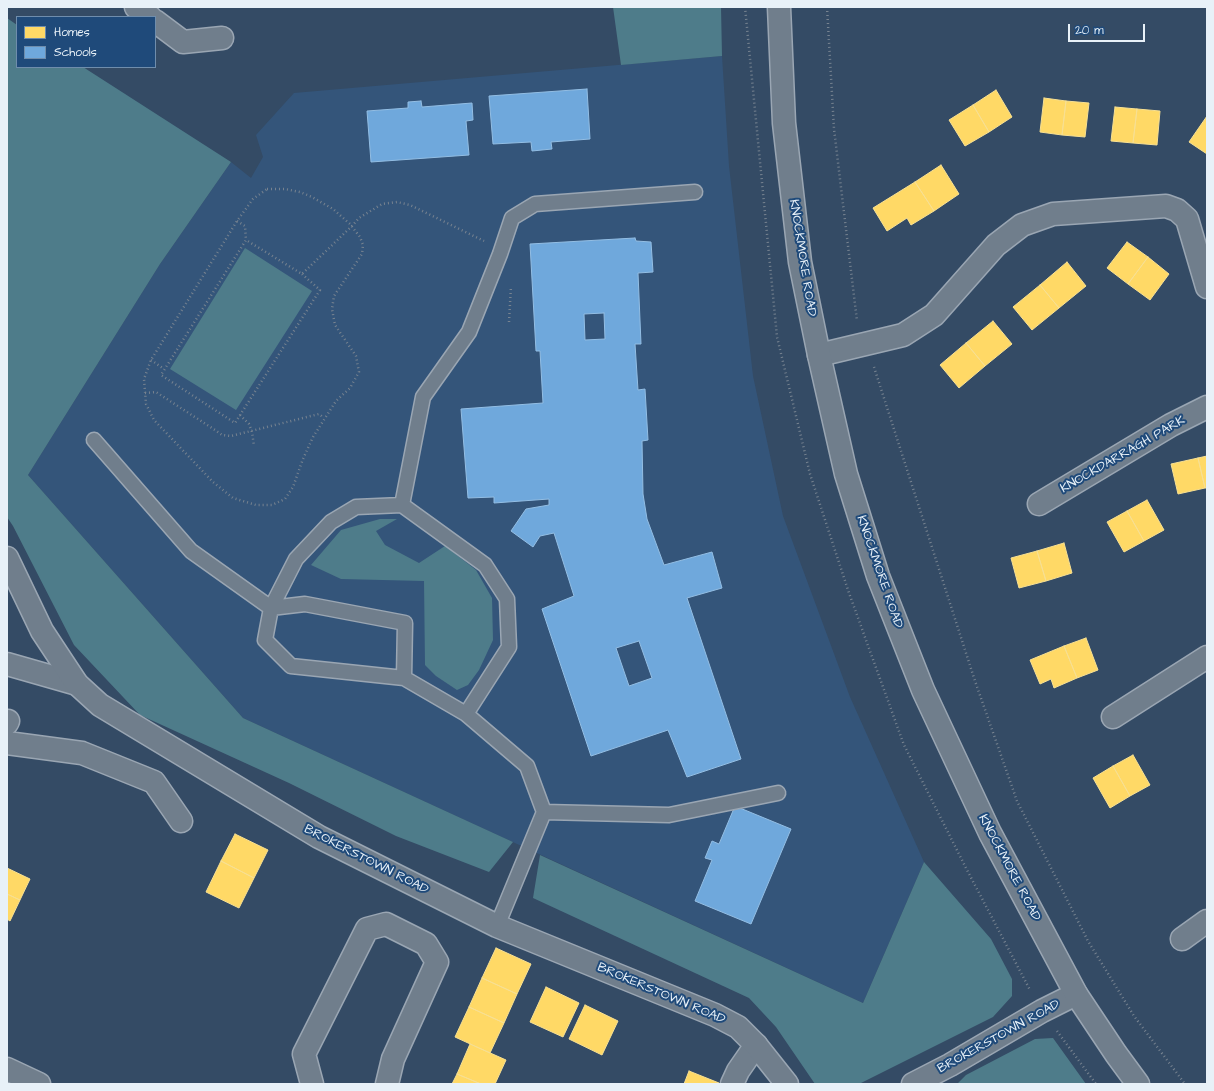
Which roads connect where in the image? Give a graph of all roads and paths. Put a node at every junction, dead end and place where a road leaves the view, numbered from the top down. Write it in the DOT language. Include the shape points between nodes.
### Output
graph roads {
  1 [pos="136,7"];
  2 [pos="779,7"];
  3 [pos="827,7"];
  4 [pos="149,16"];
  5 [pos="156,22"];
  6 [pos="222,38"];
  7 [pos="695,192"];
  8 [pos="237,221"];
  9 [pos="352,226"];
  10 [pos="246,240"];
  11 [pos="500,254"];
  12 [pos="302,274"];
  13 [pos="1207,287"];
  14 [pos="866,344"];
  15 [pos="818,355"];
  16 [pos="151,360"];
  17 [pos="164,369"];
  18 [pos="145,393"];
  19 [pos="1207,407"];
  20 [pos="240,415"];
  21 [pos="324,418"];
  22 [pos="252,432"];
  23 [pos="94,440"];
  24 [pos="254,446"];
  25 [pos="402,504"];
  26 [pos="1040,504"];
  27 [pos="7,558"];
  28 [pos="271,608"];
  29 [pos="1207,657"];
  30 [pos="7,664"];
  31 [pos="404,678"];
  32 [pos="78,684"];
  33 [pos="466,714"];
  34 [pos="1113,717"];
  35 [pos="7,743"];
  36 [pos="778,793"];
  37 [pos="544,812"];
  38 [pos="181,821"];
  39 [pos="1207,921"];
  40 [pos="497,926"];
  41 [pos="1182,939"];
  42 [pos="1076,994"];
  43 [pos="1062,1037"];
  44 [pos="756,1045"];
  45 [pos="8,1074"];
  46 [pos="919,1082"];
  47 [pos="39,1084"];
  48 [pos="312,1084"];
  49 [pos="387,1084"];
  50 [pos="732,1084"];
  51 [pos="787,1084"];
  52 [pos="1096,1084"];
  53 [pos="1138,1084"];
  54 [pos="1184,1084"];
  1 -- 4 [label="street"];
  2 -- 15 [label="street, KNOCKMORE ROAD" via="784,123 800,262"];
  3 -- 14 [label="path" via="834,129 857,320"];
  5 -- 6 [label="street" via="183,42"];
  7 -- 11 [label="lane" via="534,204 512,218"];
  8 -- 9 [label="path" via="253,199 267,190 285,189 312,197 333,209"];
  8 -- 10 [label="path" via="245,226"];
  8 -- 16 [label="path"];
  9 -- 11 [label="path" via="359,218 382,204 397,202 410,205 486,242"];
  9 -- 12 [label="path"];
  9 -- 21 [label="path" via="363,245 362,254 334,296 332,309 335,325 356,356 359,372 350,388 336,401"];
  10 -- 12 [label="path"];
  10 -- 17 [label="path"];
  11 -- 25 [label="lane" via="469,332 422,397"];
  12 -- 20 [label="path" via="320,290"];
  13 -- 14 [label="street" via="1187,219 1177,210 1166,206 1053,214 1022,225 996,245 934,315 903,335"];
  14 -- 15 [label="street"];
  14 -- 54 [label="path" via="975,681 1017,801 1088,941 1134,1016"];
  15 -- 42 [label="street, KNOCKMORE ROAD" via="846,474 878,576 922,690 990,833"];
  16 -- 17 [label="path"];
  16 -- 18 [label="path" via="144,379"];
  17 -- 20 [label="path" via="161,375 235,423"];
  18 -- 21 [label="path" via="146,404 154,420 213,482 233,498 256,505 272,505 284,499 293,487 313,436"];
  18 -- 22 [label="path" via="156,392 222,435"];
  19 -- 26 [label="street, KNOCKDARRAGH PARK" via="1171,425"];
  20 -- 22 [label="path" via="249,424"];
  21 -- 22 [label="path" via="319,414"];
  22 -- 24 [label="path"];
  23 -- 28 [label="lane" via="190,551"];
  25 -- 28 [label="lane" via="356,508 331,522 296,559"];
  25 -- 33 [label="lane" via="485,565 507,599 509,647"];
  27 -- 32 [label="street, BROKERSTOWN ROAD" via="42,631"];
  28 -- 31 [label="lane" via="265,640 291,666"];
  28 -- 31 [label="lane" via="305,604 405,623"];
  29 -- 34 [label="street"];
  30 -- 32 [label="street"];
  31 -- 33 [label="lane"];
  32 -- 40 [label="street, BROKERSTOWN ROAD" via="100,705 319,837"];
  33 -- 37 [label="lane" via="527,766"];
  35 -- 38 [label="street" via="82,753 154,782"];
  36 -- 37 [label="lane" via="669,815"];
  37 -- 40 [label="lane"];
  39 -- 41 [label="street"];
  40 -- 44 [label="street, BROKERSTOWN ROAD" via="715,1015 738,1027"];
  42 -- 46 [label="street, BROKERSTOWN ROAD"];
  42 -- 53 [label="street, KNOCKMORE ROAD"];
  43 -- 52 [label="path"];
  44 -- 50 [label="street"];
  44 -- 51 [label="street, BROKERSTOWN ROAD"];
  45 -- 47 [label="street"];
  48 -- 49 [label="street" via="304,1054 367,929 386,924 426,944 438,962 393,1060"];
}
